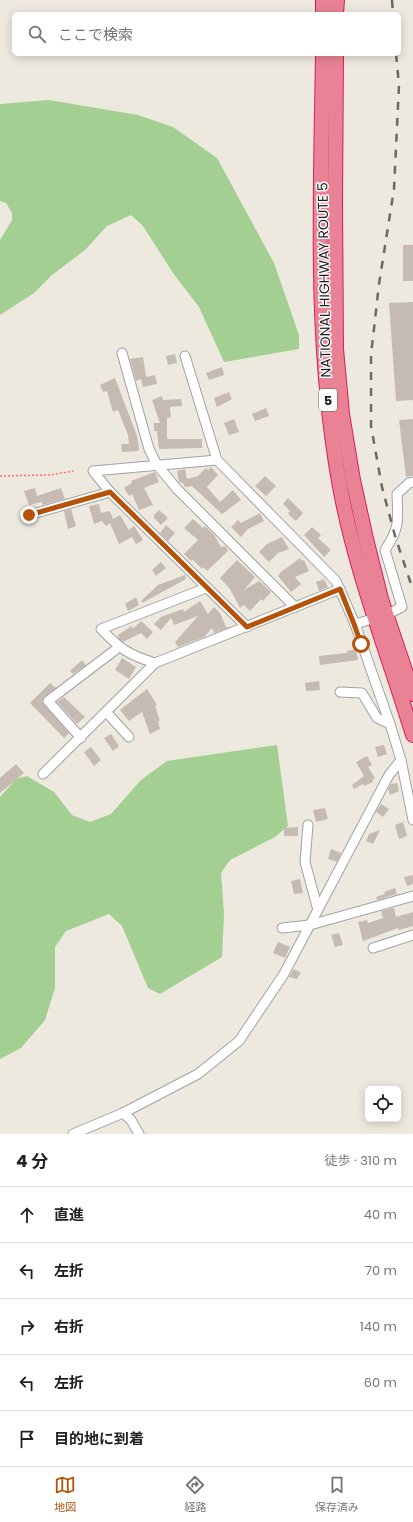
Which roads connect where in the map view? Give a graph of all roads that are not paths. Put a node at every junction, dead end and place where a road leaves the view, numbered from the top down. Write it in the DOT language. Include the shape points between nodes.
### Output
graph roads {
  1 [pos="324,0"];
  2 [pos="337,0"];
  3 [pos="323,12"];
  4 [pos="336,12"];
  5 [pos="323,56"];
  6 [pos="336,56"];
  7 [pos="122,353"];
  8 [pos="185,356"];
  9 [pos="217,460"];
  10 [pos="156,465"];
  11 [pos="413,482"];
  12 [pos="110,492"];
  13 [pos="29,515"];
  14 [pos="206,588"];
  15 [pos="340,589"];
  16 [pos="295,607"];
  17 [pos="381,617"];
  18 [pos="354,624"];
  19 [pos="247,627"];
  20 [pos="118,648"];
  21 [pos="155,663"];
  22 [pos="340,692"];
  23 [pos="413,694"];
  24 [pos="107,713"];
  25 [pos="390,724"];
  26 [pos="413,735"];
  27 [pos="129,737"];
  28 [pos="81,738"];
  29 [pos="401,760"];
  30 [pos="43,774"];
  31 [pos="413,820"];
  32 [pos="308,825"];
  33 [pos="413,896"];
  34 [pos="318,910"];
  35 [pos="310,925"];
  36 [pos="282,928"];
  37 [pos="413,935"];
  38 [pos="373,948"];
  39 [pos="123,1113"];
  40 [pos="74,1134"];
  41 [pos="139,1134"];
  1 -- 3 [label="highway"];
  2 -- 4 [label="highway"];
  5 -- 17 [label="highway, NATIONAL HIGHWAY ROUTE 5 / 5" via="323,351 339,482 353,542"];
  6 -- 17 [label="highway, NATIONAL HIGHWAY ROUTE 5 / 5" via="336,350 342,414 353,480"];
  7 -- 10 [label="street" via="148,449"];
  8 -- 9 [label="street"];
  9 -- 10 [label="street"];
  9 -- 15 [label="street" via="336,581"];
  10 -- 12 [label="street" via="93,470"];
  10 -- 16 [label="street"];
  11 -- 17 [label="street" via="397,494 399,522 395,536 385,550 402,607"];
  12 -- 13 [label="street"];
  12 -- 14 [label="street"];
  14 -- 19 [label="street"];
  14 -- 20 [label="street" via="101,629"];
  15 -- 16 [label="street"];
  15 -- 18 [label="street"];
  16 -- 19 [label="street"];
  17 -- 18 [label="street"];
  17 -- 23 [label="highway, NATIONAL HIGHWAY ROUTE 5 / 5"];
  17 -- 26 [label="highway, NATIONAL HIGHWAY ROUTE 5 / 5"];
  18 -- 25 [label="street"];
  19 -- 21 [label="street"];
  20 -- 21 [label="street"];
  20 -- 28 [label="street" via="48,701"];
  21 -- 24 [label="street"];
  22 -- 25 [label="street" via="362,693 377,718"];
  24 -- 27 [label="street"];
  24 -- 28 [label="street"];
  25 -- 29 [label="street"];
  28 -- 30 [label="street"];
  29 -- 31 [label="street"];
  29 -- 34 [label="street" via="389,775"];
  32 -- 34 [label="street" via="305,862"];
  33 -- 35 [label="street"];
  34 -- 35 [label="street"];
  35 -- 36 [label="street"];
  35 -- 39 [label="street" via="284,974 239,1041 198,1074"];
  37 -- 38 [label="street"];
  39 -- 40 [label="street"];
  39 -- 41 [label="street" via="131,1120"];
}
